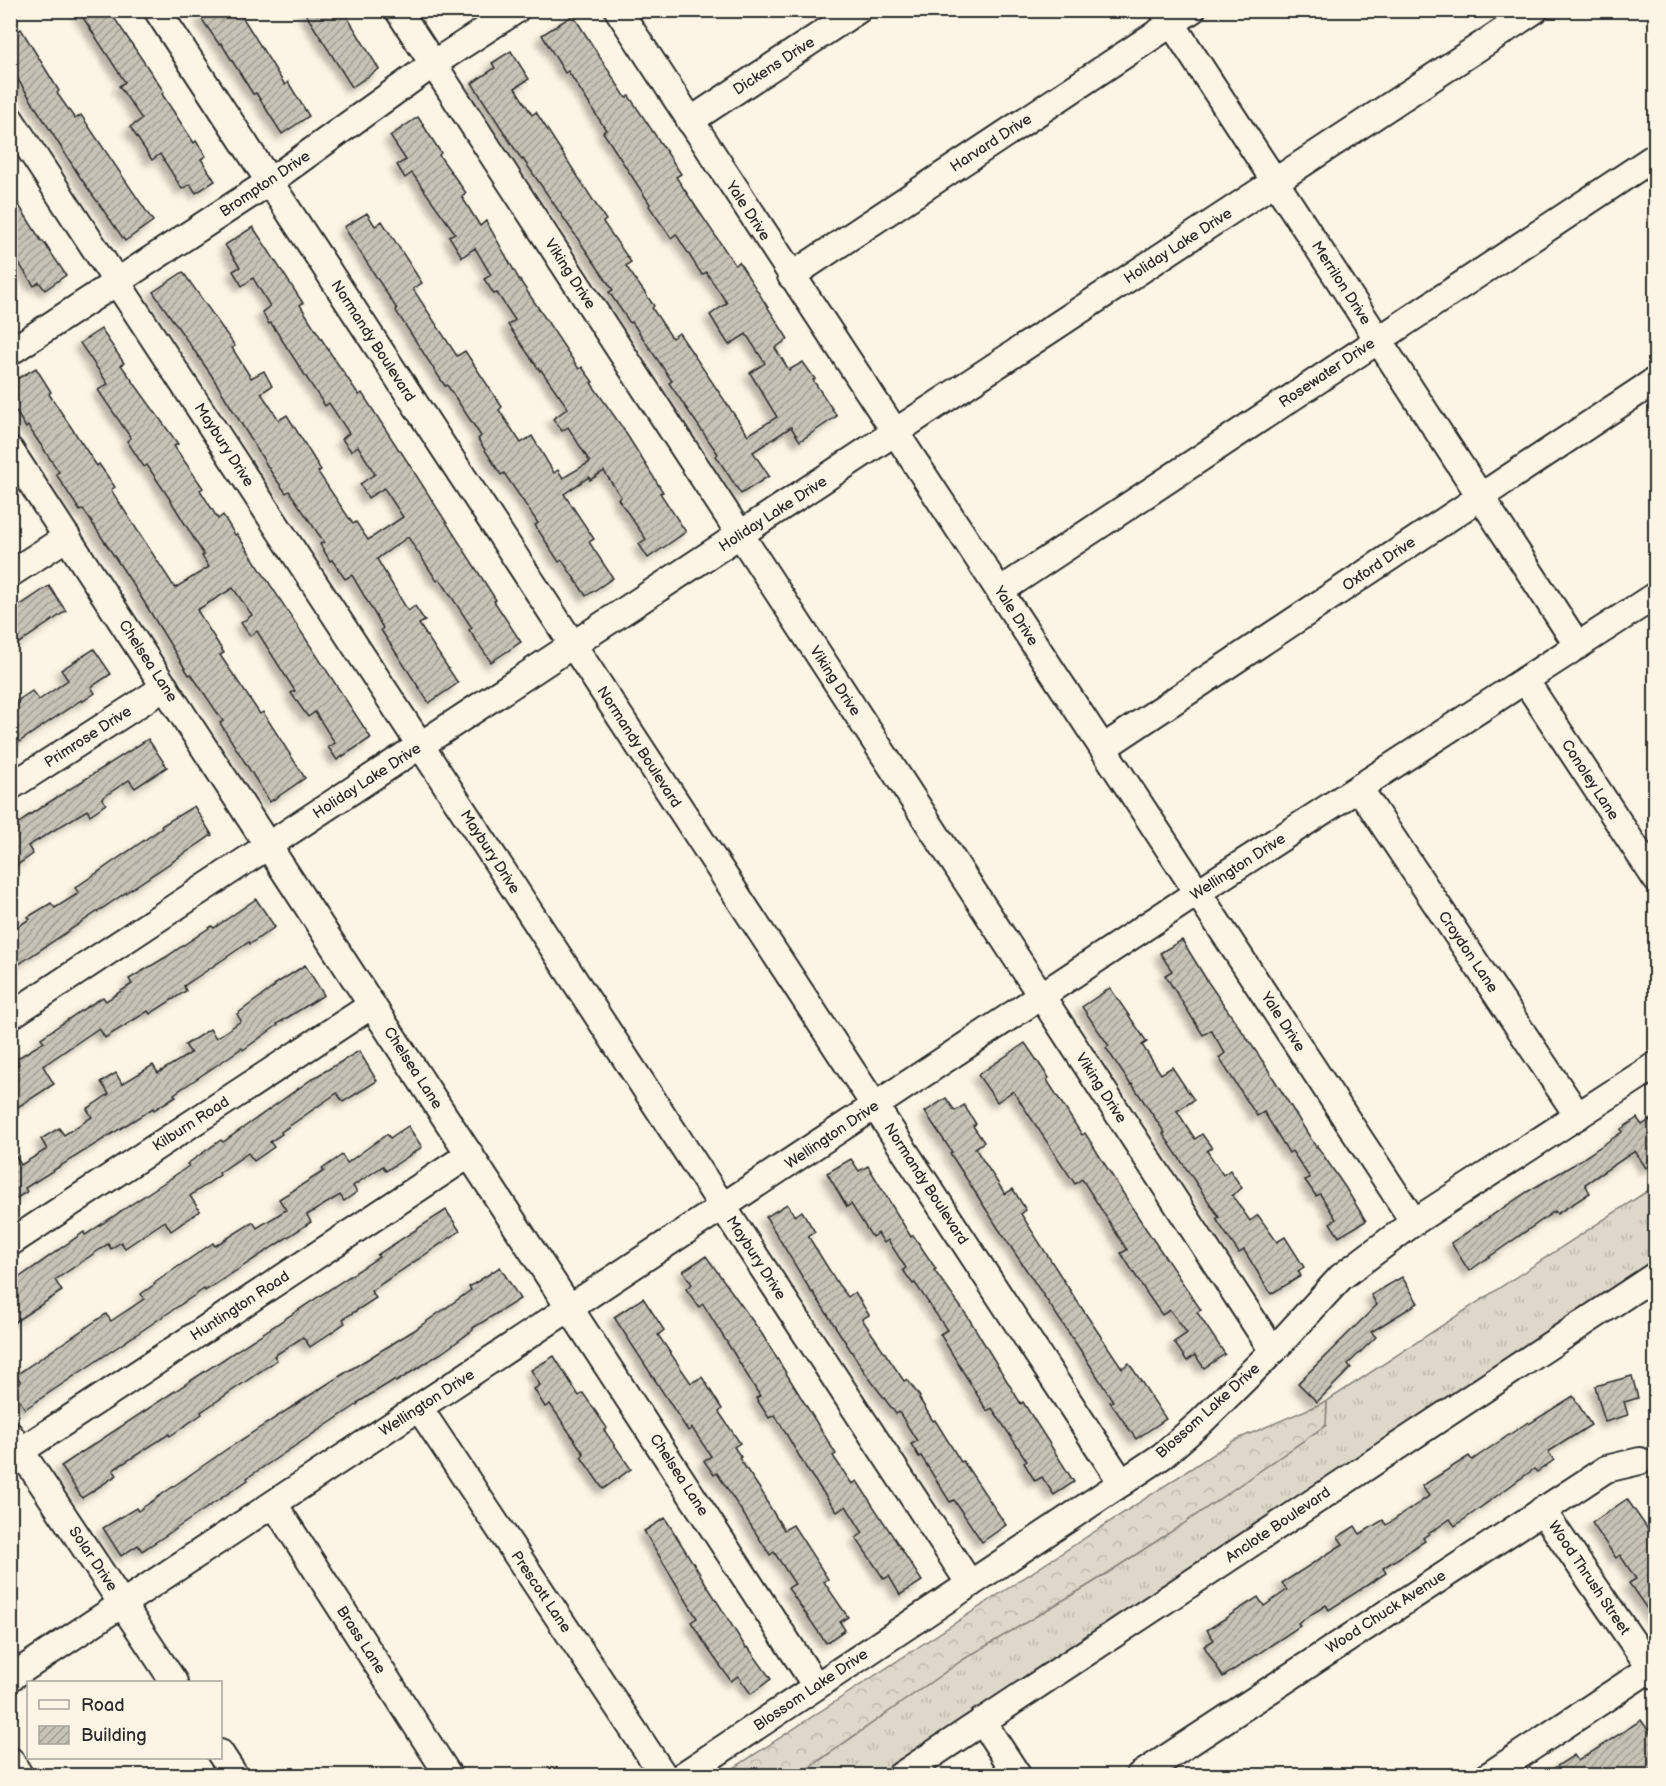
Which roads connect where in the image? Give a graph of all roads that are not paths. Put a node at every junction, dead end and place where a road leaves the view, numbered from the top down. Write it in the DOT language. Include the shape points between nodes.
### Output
graph roads {
  1 [pos="158,10"];
  2 [pos="398,10"];
  3 [pos="516,10"];
  4 [pos="618,10"];
  5 [pos="858,10"];
  6 [pos="1535,10"];
  7 [pos="1175,15"];
  8 [pos="433,64"];
  9 [pos="10,119"];
  10 [pos="690,121"];
  11 [pos="1656,156"];
  12 [pos="269,182"];
  13 [pos="1275,182"];
  14 [pos="790,276"];
  15 [pos="117,282"];
  16 [pos="1378,339"];
  17 [pos="10,352"];
  18 [pos="1656,380"];
  19 [pos="896,433"];
  20 [pos="10,450"];
  21 [pos="1481,496"];
  22 [pos="740,535"];
  23 [pos="67,537"];
  24 [pos="10,574"];
  25 [pos="1000,591"];
  26 [pos="1656,595"];
  27 [pos="573,645"];
  28 [pos="1578,646"];
  29 [pos="1525,680"];
  30 [pos="165,687"];
  31 [pos="421,746"];
  32 [pos="1103,748"];
  33 [pos="10,787"];
  34 [pos="1359,788"];
  35 [pos="268,846"];
  36 [pos="1656,879"];
  37 [pos="1198,892"];
  38 [pos="1041,997"];
  39 [pos="372,1005"];
  40 [pos="10,1016"];
  41 [pos="1656,1065"];
  42 [pos="875,1107"];
  43 [pos="1578,1116"];
  44 [pos="470,1155"];
  45 [pos="723,1208"];
  46 [pos="1414,1222"];
  47 [pos="10,1243"];
  48 [pos="1656,1275"];
  49 [pos="570,1309"];
  50 [pos="1273,1352"];
  51 [pos="419,1408"];
  52 [pos="14,1448"];
  53 [pos="1640,1461"];
  54 [pos="1122,1483"];
  55 [pos="274,1504"];
  56 [pos="1542,1510"];
  57 [pos="970,1584"];
  58 [pos="123,1604"];
  59 [pos="1653,1672"];
  60 [pos="10,1678"];
  61 [pos="173,1681"];
  62 [pos="816,1686"];
  63 [pos="982,1721"];
  64 [pos="222,1756"];
  65 [pos="10,1760"];
  66 [pos="20,1776"];
  67 [pos="236,1776"];
  68 [pos="448,1776"];
  69 [pos="664,1776"];
  70 [pos="682,1776"];
  71 [pos="900,1776"];
  72 [pos="1018,1776"];
  73 [pos="1139,1776"];
  74 [pos="1488,1776"];
  1 -- 12 [label="street, Normandy Boulevard"];
  2 -- 8 [label="street, Viking Drive"];
  3 -- 8 [label="street, Brompton Drive"];
  4 -- 10 [label="street, Yale Drive"];
  5 -- 10 [label="street, Dickens Drive"];
  6 -- 13 [label="street, Holiday Lake Drive"];
  7 -- 13 [label="street, Merrilon Drive"];
  7 -- 14 [label="street, Harvard Drive"];
  8 -- 12 [label="street, Brompton Drive"];
  8 -- 22 [label="street, Viking Drive"];
  9 -- 15 [label="street, Maybury Drive"];
  10 -- 14 [label="street, Yale Drive"];
  11 -- 16 [label="street, Rosewater Drive"];
  12 -- 15 [label="street, Brompton Drive"];
  12 -- 27 [label="street, Normandy Boulevard"];
  13 -- 16 [label="street, Merrilon Drive"];
  13 -- 19 [label="street, Holiday Lake Drive"];
  14 -- 19 [label="street, Yale Drive"];
  15 -- 17 [label="street, Brompton Drive"];
  15 -- 31 [label="street, Maybury Drive"];
  16 -- 21 [label="street, Merrilon Drive"];
  16 -- 25 [label="street, Rosewater Drive"];
  18 -- 21 [label="street, Oxford Drive"];
  19 -- 22 [label="street, Holiday Lake Drive"];
  19 -- 25 [label="street, Yale Drive"];
  20 -- 23 [label="street, Chelsea Lane"];
  21 -- 28 [label="street, Merrilon Drive"];
  21 -- 32 [label="street, Oxford Drive"];
  22 -- 27 [label="street, Holiday Lake Drive"];
  22 -- 38 [label="street, Viking Drive"];
  23 -- 24 [label="street"];
  23 -- 30 [label="street, Chelsea Lane"];
  25 -- 32 [label="street, Yale Drive"];
  26 -- 28 [label="street, Wellington Drive"];
  27 -- 31 [label="street, Holiday Lake Drive"];
  27 -- 42 [label="street, Normandy Boulevard"];
  28 -- 29 [label="street, Wellington Drive"];
  29 -- 34 [label="street, Wellington Drive"];
  29 -- 36 [label="street, Conoley Lane"];
  30 -- 33 [label="street, Primrose Drive"];
  30 -- 35 [label="street, Chelsea Lane"];
  31 -- 35 [label="street, Holiday Lake Drive"];
  31 -- 45 [label="street, Maybury Drive"];
  32 -- 37 [label="street, Yale Drive"];
  34 -- 37 [label="street, Wellington Drive"];
  34 -- 43 [label="street, Croydon Lane"];
  35 -- 39 [label="street, Chelsea Lane"];
  35 -- 40 [label="street, Holiday Lake Drive"];
  37 -- 38 [label="street, Wellington Drive"];
  37 -- 46 [label="street, Yale Drive"];
  38 -- 42 [label="street, Wellington Drive"];
  38 -- 50 [label="street, Viking Drive"];
  39 -- 44 [label="street, Chelsea Lane"];
  39 -- 47 [label="street, Kilburn Road"];
  41 -- 43 [label="street, Blossom Lake Drive"];
  42 -- 45 [label="street, Wellington Drive"];
  42 -- 54 [label="street, Normandy Boulevard"];
  43 -- 46 [label="street, Blossom Lake Drive"];
  44 -- 49 [label="street, Chelsea Lane"];
  44 -- 52 [label="street, Huntington Road"];
  45 -- 49 [label="street, Wellington Drive"];
  45 -- 57 [label="street, Maybury Drive"];
  46 -- 50 [label="street, Blossom Lake Drive" via="1341,1276"];
  48 -- 63 [label="street, Anclote Boulevard"];
  49 -- 51 [label="street, Wellington Drive"];
  49 -- 62 [label="street, Chelsea Lane"];
  50 -- 54 [label="street, Blossom Lake Drive" via="1162,1456"];
  51 -- 55 [label="street, Wellington Drive"];
  51 -- 69 [label="street, Prescott Lane"];
  52 -- 58 [label="street, Solar Drive"];
  53 -- 56 [label="street, Wood Chuck Avenue" via="1606,1468"];
  54 -- 57 [label="street, Blossom Lake Drive"];
  55 -- 58 [label="street, Wellington Drive"];
  55 -- 68 [label="street, Brass Lane"];
  56 -- 59 [label="street, Wood Thrush Street"];
  56 -- 73 [label="street, Wood Chuck Avenue"];
  57 -- 62 [label="street, Blossom Lake Drive"];
  58 -- 60 [label="street, Wellington Drive"];
  58 -- 61 [label="street, Solar Drive"];
  59 -- 74 [label="street"];
  62 -- 70 [label="street, Blossom Lake Drive"];
  63 -- 71 [label="street, Anclote Boulevard"];
  63 -- 72 [label="street"];
  64 -- 67 [label="street"];
  65 -- 66 [label="street"];
}
